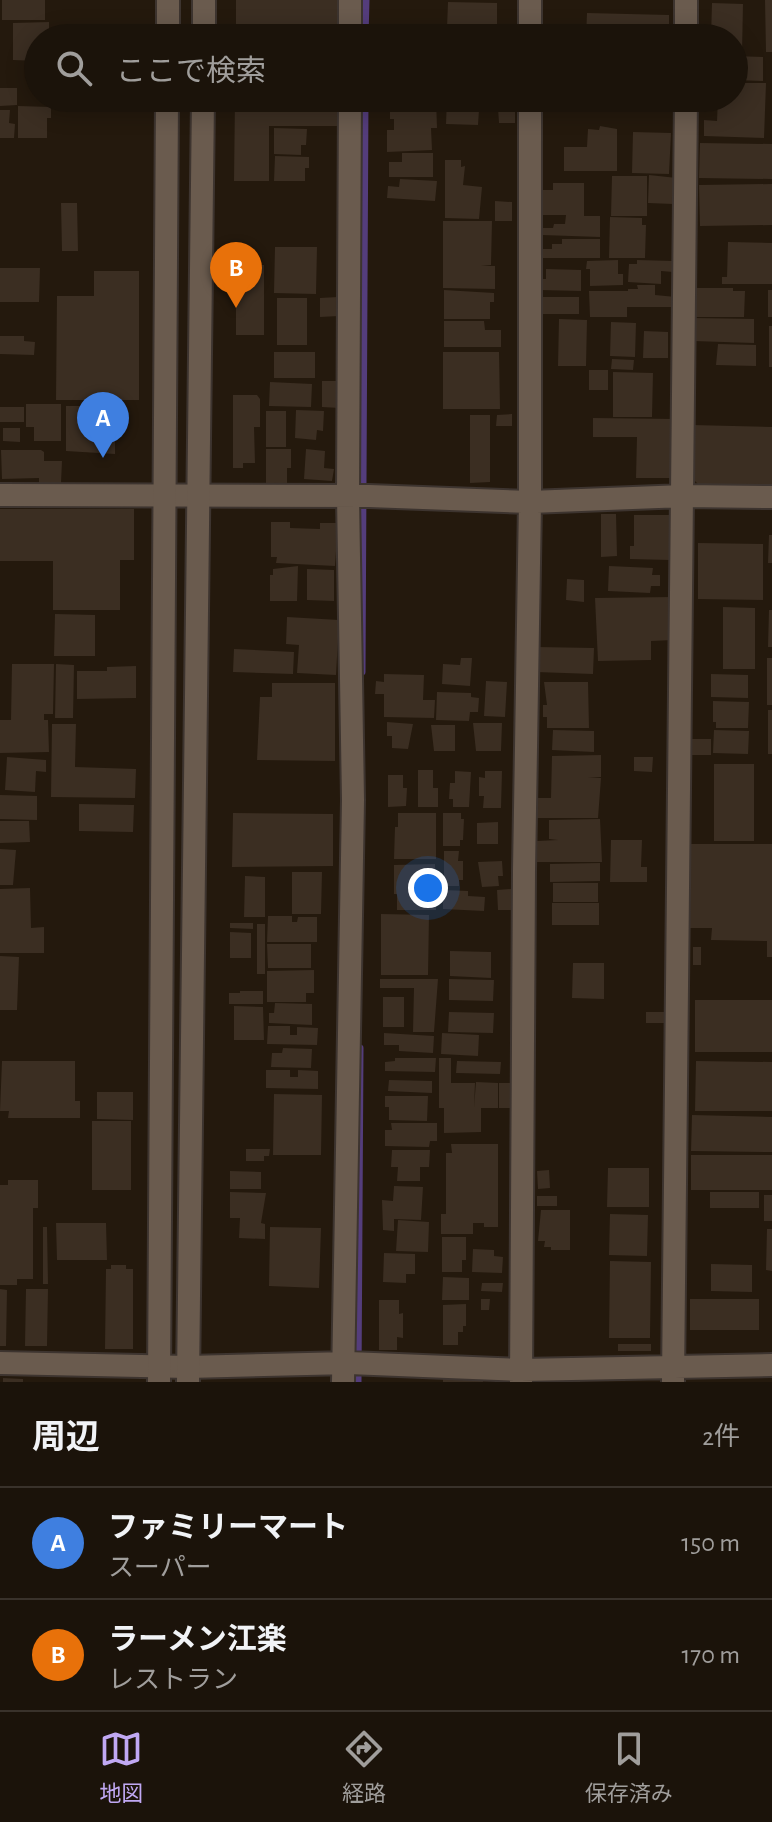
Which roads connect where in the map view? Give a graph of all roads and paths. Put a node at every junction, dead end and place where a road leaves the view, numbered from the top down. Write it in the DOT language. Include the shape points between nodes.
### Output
graph roads {
  1 [pos="168,0"];
  2 [pos="204,0"];
  3 [pos="350,0"];
  4 [pos="530,0"];
  5 [pos="686,0"];
  6 [pos="168,24"];
  7 [pos="204,24"];
  8 [pos="350,24"];
  9 [pos="530,24"];
  10 [pos="686,24"];
  11 [pos="167,112"];
  12 [pos="203,112"];
  13 [pos="350,112"];
  14 [pos="530,112"];
  15 [pos="686,112"];
  16 [pos="163,494"];
  17 [pos="0,495"];
  18 [pos="199,495"];
  19 [pos="356,496"];
  20 [pos="684,496"];
  21 [pos="772,497"];
  22 [pos="530,502"];
  23 [pos="0,1363"];
  24 [pos="772,1365"];
  25 [pos="350,1368"];
  26 [pos="159,1374"];
  27 [pos="673,1374"];
  28 [pos="188,1375"];
  29 [pos="521,1376"];
  1 -- 6 [label="street"];
  2 -- 7 [label="street"];
  3 -- 8 [label="street"];
  4 -- 9 [label="street"];
  5 -- 10 [label="street"];
  11 -- 16 [label="street"];
  12 -- 18 [label="street"];
  13 -- 19 [label="street"];
  14 -- 22 [label="street"];
  15 -- 20 [label="street"];
  16 -- 17 [label="street"];
  16 -- 18 [label="street"];
  16 -- 26 [label="street"];
  18 -- 19 [label="street"];
  18 -- 28 [label="street"];
  19 -- 22 [label="street"];
  19 -- 25 [label="street"];
  20 -- 21 [label="street"];
  20 -- 22 [label="street"];
  20 -- 27 [label="street"];
  22 -- 29 [label="street"];
  23 -- 26 [label="street"];
  24 -- 27 [label="street"];
  25 -- 28 [label="street"];
  25 -- 29 [label="street"];
  26 -- 28 [label="street"];
  27 -- 29 [label="street"];
}
